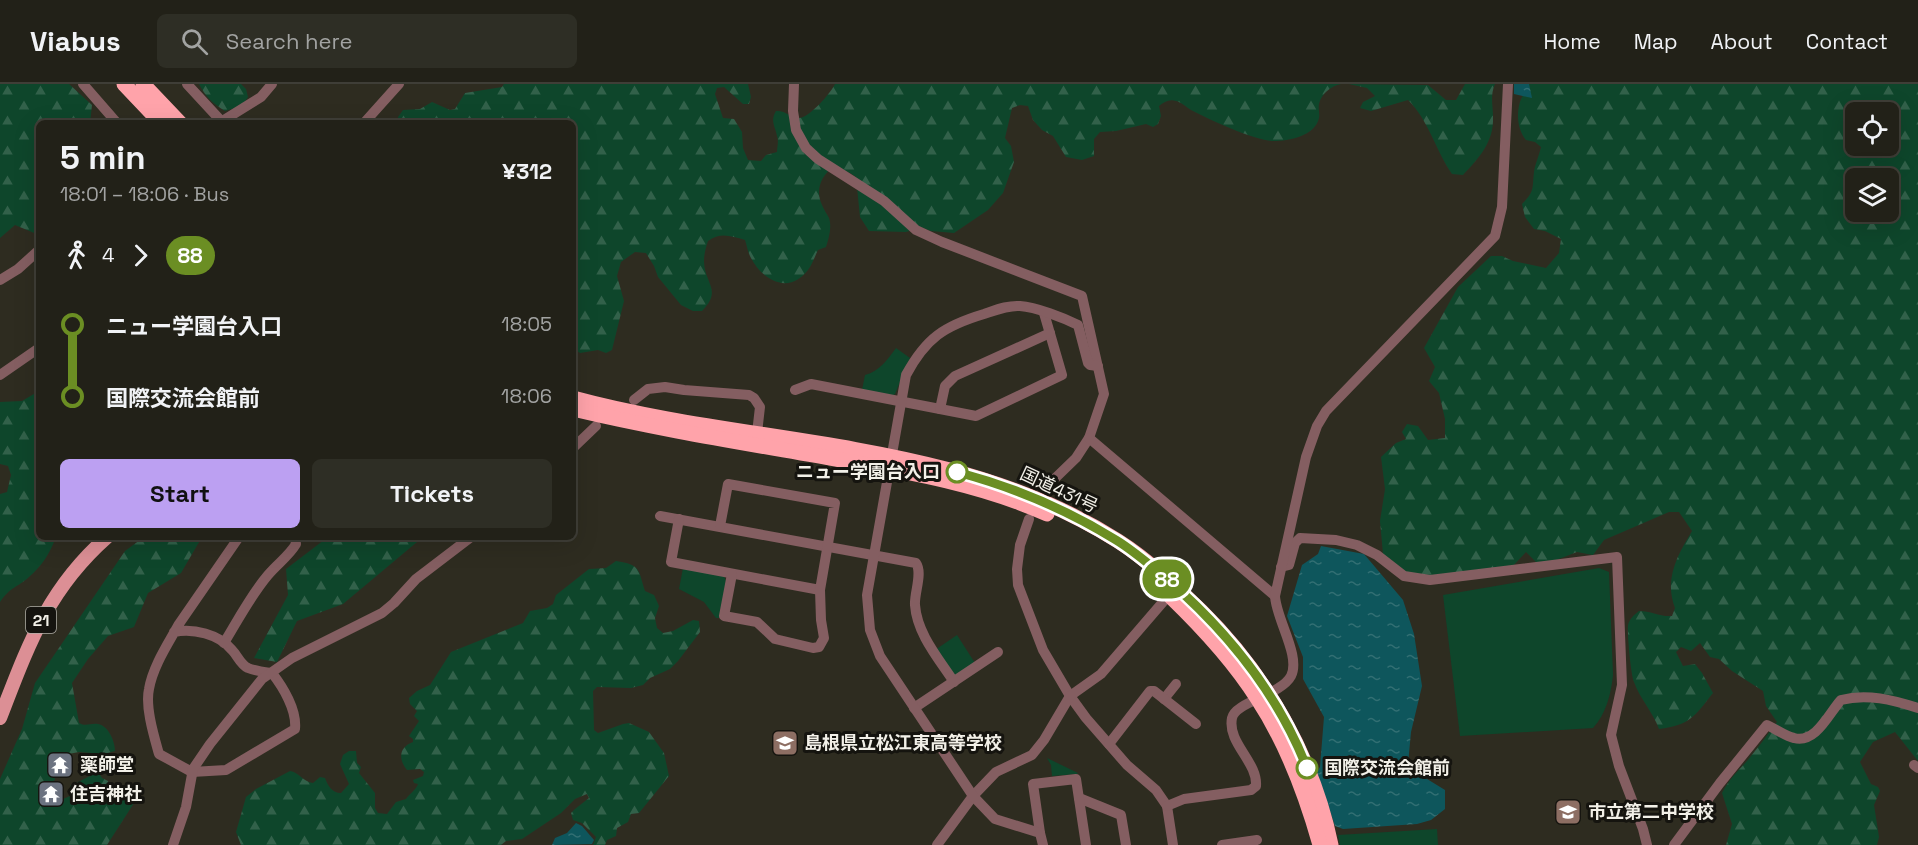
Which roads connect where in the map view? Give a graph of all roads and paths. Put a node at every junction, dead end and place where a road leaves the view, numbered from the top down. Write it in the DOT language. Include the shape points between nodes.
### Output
graph roads {
  1 [pos="83,84"];
  2 [pos="124,84"];
  3 [pos="143,84"];
  4 [pos="187,84"];
  5 [pos="272,84"];
  6 [pos="399,84"];
  7 [pos="794,84"];
  8 [pos="1509,84"];
  9 [pos="114,120"];
  10 [pos="158,120"];
  11 [pos="177,120"];
  12 [pos="222,120"];
  13 [pos="227,120"];
  14 [pos="367,120"];
  15 [pos="36,253"];
  16 [pos="0,280"];
  17 [pos="1044,313"];
  18 [pos="1050,333"];
  19 [pos="36,350"];
  20 [pos="1098,366"];
  21 [pos="0,375"];
  22 [pos="795,390"];
  23 [pos="576,399"];
  24 [pos="634,400"];
  25 [pos="901,402"];
  26 [pos="940,408"];
  27 [pos="576,410"];
  28 [pos="596,426"];
  29 [pos="757,433"];
  30 [pos="1089,438"];
  31 [pos="576,441"];
  32 [pos="890,463"];
  33 [pos="1044,489"];
  34 [pos="660,516"];
  35 [pos="679,519"];
  36 [pos="1029,519"];
  37 [pos="720,526"];
  38 [pos="104,540"];
  39 [pos="237,540"];
  40 [pos="295,540"];
  41 [pos="467,540"];
  42 [pos="829,546"];
  43 [pos="874,556"];
  44 [pos="1281,567"];
  45 [pos="732,574"];
  46 [pos="820,590"];
  47 [pos="1169,595"];
  48 [pos="1275,596"];
  49 [pos="174,632"];
  50 [pos="224,643"];
  51 [pos="998,652"];
  52 [pos="272,673"];
  53 [pos="954,682"];
  54 [pos="1176,684"];
  55 [pos="1070,696"];
  56 [pos="1264,696"];
  57 [pos="1164,699"];
  58 [pos="915,708"];
  59 [pos="1918,708"];
  60 [pos="0,718"];
  61 [pos="1196,724"];
  62 [pos="1109,744"];
  63 [pos="192,772"];
  64 [pos="973,796"];
  65 [pos="1079,798"];
  66 [pos="1167,806"];
  67 [pos="1040,833"];
  68 [pos="1257,840"];
  69 [pos="173,845"];
  70 [pos="936,845"];
  71 [pos="1043,845"];
  72 [pos="1086,845"];
  73 [pos="1126,845"];
  74 [pos="1173,845"];
  75 [pos="1222,845"];
  76 [pos="1320,845"];
  77 [pos="1331,845"];
  78 [pos="1647,845"];
  79 [pos="1674,845"];
  1 -- 9 [label="street"];
  2 -- 10 [label="highway"];
  3 -- 11 [label="highway"];
  4 -- 12 [label="street"];
  5 -- 13 [label="street" via="261,97"];
  6 -- 14 [label="street"];
  7 -- 20 [label="street" via="796,130 818,159 884,201 916,230 1082,296"];
  8 -- 44 [label="street" via="1502,207 1495,236 1326,411 1311,442"];
  15 -- 16 [label="street"];
  17 -- 18 [label="street"];
  17 -- 20 [label="street" via="1078,325 1088,363"];
  17 -- 25 [label="street" via="1021,306 956,322 916,356 906,375"];
  18 -- 26 [label="street" via="955,376 945,386"];
  18 -- 26 [label="street" via="1062,375 976,416"];
  19 -- 21 [label="street"];
  20 -- 30 [label="street" via="1104,394"];
  22 -- 25 [label="street" via="811,384"];
  23 -- 29 [label="highway, 国道431号"];
  24 -- 29 [label="street" via="648,389 665,387 749,395 760,407"];
  25 -- 26 [label="street"];
  25 -- 32 [label="street"];
  27 -- 32 [label="highway, 国道431号" via="643,425"];
  28 -- 31 [label="street"];
  29 -- 32 [label="highway, 国道431号"];
  30 -- 33 [label="street" via="1076,458"];
  30 -- 48 [label="street"];
  32 -- 43 [label="street"];
  32 -- 47 [label="highway, 国道431号" via="1032,507 1110,549"];
  32 -- 56 [label="highway, 国道431号" via="994,482 1074,516 1118,541 1213,622 1238,650"];
  34 -- 35 [label="street"];
  35 -- 37 [label="street"];
  35 -- 45 [label="street" via="671,562"];
  36 -- 55 [label="street" via="1020,545 1018,585 1043,650"];
  37 -- 42 [label="street"];
  37 -- 42 [label="street" via="728,484 835,503"];
  38 -- 60 [label="main road, 21" via="74,569 46,610 28,644"];
  39 -- 49 [label="street"];
  40 -- 50 [label="street" via="292,551 259,587"];
  41 -- 52 [label="street" via="416,579 382,613 304,652"];
  42 -- 43 [label="street"];
  42 -- 46 [label="street"];
  43 -- 53 [label="street" via="917,565 914,605 918,622"];
  43 -- 58 [label="street" via="867,595 870,630 880,656"];
  44 -- 48 [label="street"];
  44 -- 78 [label="street" via="1289,565 1300,538 1357,545 1404,576 1430,580 1617,557 1622,685 1611,735"];
  45 -- 46 [label="street"];
  45 -- 46 [label="street" via="724,616 757,622 775,639 813,648 821,645 824,638"];
  47 -- 55 [label="street" via="1101,674"];
  47 -- 56 [label="highway, 国道431号"];
  48 -- 56 [label="street" via="1294,665 1288,681"];
  49 -- 50 [label="street" via="197,631"];
  49 -- 63 [label="street" via="152,677 148,695 159,754"];
  50 -- 52 [label="street" via="247,668"];
  51 -- 53 [label="street"];
  52 -- 63 [label="street" via="262,679"];
  52 -- 63 [label="street" via="284,691 295,729 226,770"];
  53 -- 58 [label="street"];
  54 -- 57 [label="street"];
  55 -- 62 [label="street"];
  55 -- 64 [label="street" via="1032,754 996,772"];
  56 -- 66 [label="street" via="1237,709 1232,724 1257,782 1254,789 1184,799"];
  56 -- 76 [label="highway, 国道431号"];
  56 -- 77 [label="highway, 国道431号" via="1302,757"];
  57 -- 61 [label="street"];
  57 -- 62 [label="street" via="1150,691"];
  58 -- 64 [label="street"];
  59 -- 79 [label="street" via="1881,698 1848,698 1841,700 1819,730 1809,736 1792,738 1767,725"];
  62 -- 66 [label="street" via="1151,784"];
  63 -- 69 [label="street" via="186,807"];
  64 -- 67 [label="street" via="995,819"];
  64 -- 70 [label="street"];
  65 -- 67 [label="street" via="1076,778 1033,784"];
  65 -- 72 [label="street"];
  65 -- 73 [label="street" via="1121,815"];
  66 -- 74 [label="street"];
  67 -- 71 [label="street"];
  68 -- 75 [label="street"];
}
